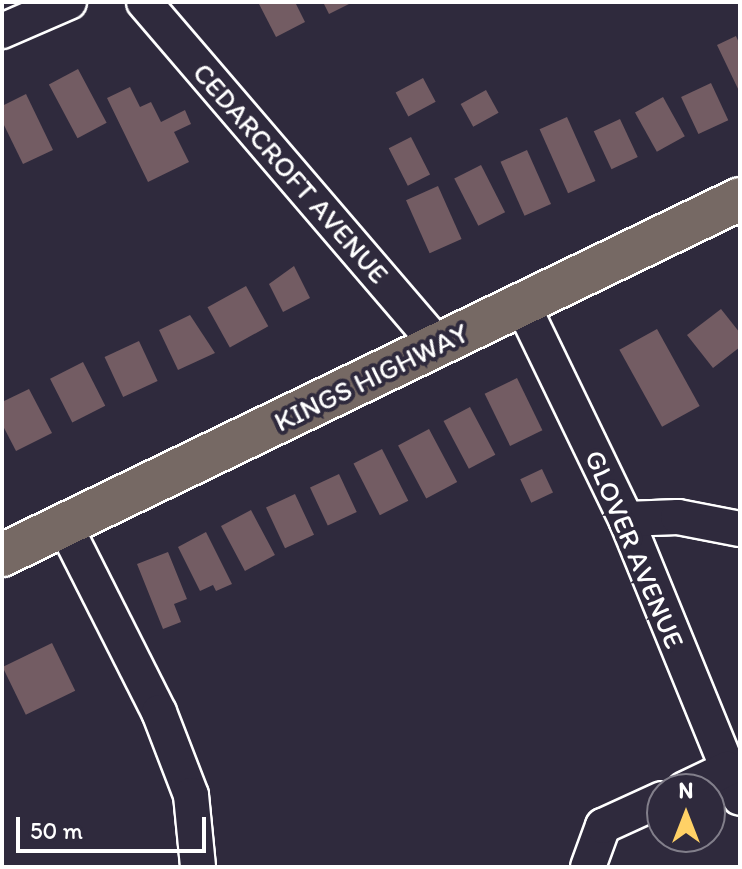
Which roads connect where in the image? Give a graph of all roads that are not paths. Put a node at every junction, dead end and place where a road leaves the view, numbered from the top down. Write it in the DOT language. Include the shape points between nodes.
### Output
graph roads {
  1 [pos="69,2"];
  2 [pos="144,2"];
  3 [pos="2,31"];
  4 [pos="740,199"];
  5 [pos="522,304"];
  6 [pos="438,345"];
  7 [pos="626,519"];
  8 [pos="65,526"];
  9 [pos="740,529"];
  10 [pos="2,555"];
  11 [pos="734,784"];
  12 [pos="646,806"];
  13 [pos="198,867"];
  14 [pos="588,867"];
  1 -- 3 [label="street"];
  2 -- 6 [label="street, CEDARCROFT AVENUE"];
  4 -- 5 [label="main road, KINGS HIGHWAY"];
  5 -- 6 [label="main road, KINGS HIGHWAY"];
  5 -- 7 [label="street, GLOVER AVENUE"];
  6 -- 8 [label="main road, KINGS HIGHWAY"];
  7 -- 9 [label="street" via="678,517"];
  7 -- 11 [label="street, GLOVER AVENUE"];
  8 -- 10 [label="main road, KINGS HIGHWAY"];
  8 -- 13 [label="street" via="165,725 191,795"];
  12 -- 14 [label="street" via="603,826"];
}
